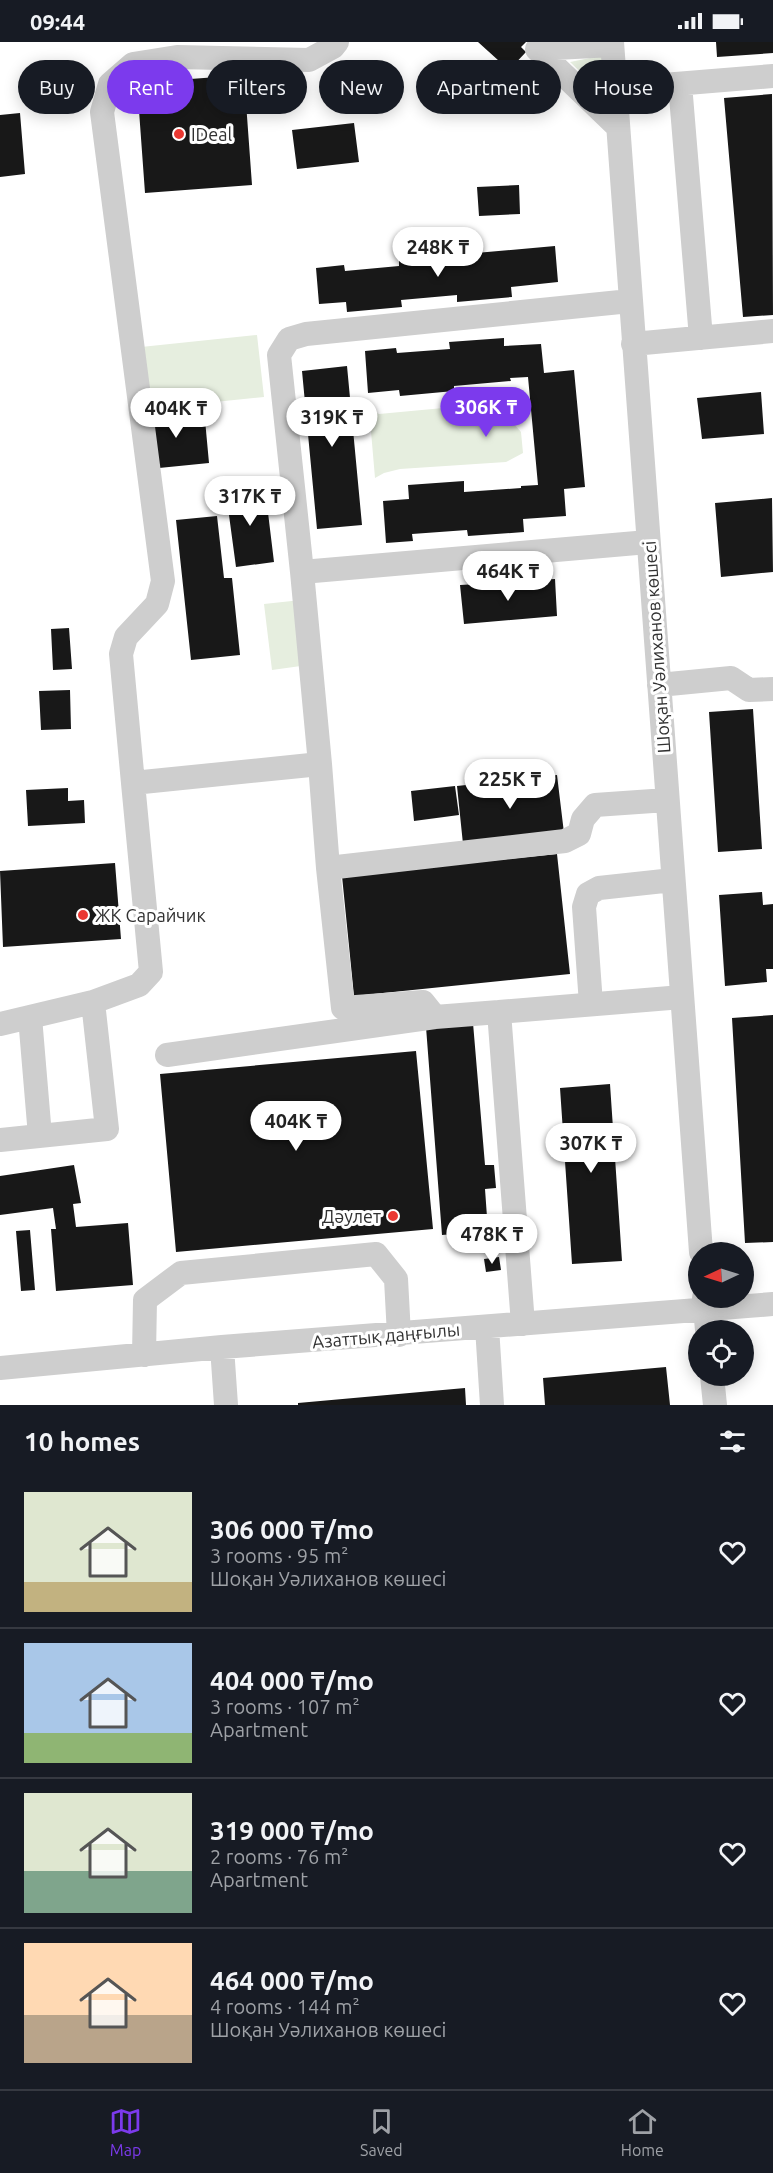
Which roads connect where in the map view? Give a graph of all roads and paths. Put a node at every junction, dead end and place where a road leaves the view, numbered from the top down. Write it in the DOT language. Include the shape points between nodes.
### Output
graph roads {
  1 [pos="337,42"];
  2 [pos="612,43"];
  3 [pos="613,60"];
  4 [pos="773,76"];
  5 [pos="674,84"];
  6 [pos="680,84"];
  7 [pos="616,114"];
  8 [pos="617,126"];
  9 [pos="630,301"];
  10 [pos="773,331"];
  11 [pos="701,338"];
  12 [pos="633,344"];
  13 [pos="648,542"];
  14 [pos="302,572"];
  15 [pos="659,685"];
  16 [pos="773,689"];
  17 [pos="320,764"];
  18 [pos="133,783"];
  19 [pos="668,800"];
  20 [pos="328,868"];
  21 [pos="673,880"];
  22 [pos="682,997"];
  23 [pos="93,1002"];
  24 [pos="591,1004"];
  25 [pos="499,1012"];
  26 [pos="30,1017"];
  27 [pos="435,1017"];
  28 [pos="0,1024"];
  29 [pos="167,1055"];
  30 [pos="40,1136"];
  31 [pos="0,1140"];
  32 [pos="700,1242"];
  33 [pos="773,1304"];
  34 [pos="706,1313"];
  35 [pos="523,1324"];
  36 [pos="487,1327"];
  37 [pos="399,1335"];
  38 [pos="222,1347"];
  39 [pos="144,1355"];
  40 [pos="0,1368"];
  41 [pos="713,1386"];
  42 [pos="226,1405"];
  43 [pos="492,1405"];
  44 [pos="715,1405"];
  1 -- 18 [label="street" via="309,60 177,57 133,64 110,84 102,112 163,581 157,604 126,637 121,654"];
  2 -- 3 [label="street, Шоқан Уәлиханов көшесі"];
  2 -- 8 [label="street" via="537,49"];
  4 -- 6 [label="street"];
  5 -- 6 [label="street"];
  6 -- 11 [label="street"];
  7 -- 8 [label="street, Шоқан Уәлиханов көшесі"];
  8 -- 9 [label="street, Шоқан Уәлиханов көшесі"];
  9 -- 12 [label="street, Шоқан Уәлиханов көшесі"];
  9 -- 14 [label="street" via="306,334 289,339 279,355"];
  10 -- 11 [label="street"];
  11 -- 12 [label="street"];
  12 -- 13 [label="street, Шоқан Уәлиханов көшесі"];
  13 -- 14 [label="street"];
  13 -- 15 [label="street, Шоқан Уәлиханов көшесі"];
  14 -- 17 [label="street"];
  15 -- 16 [label="street" via="731,678 749,690"];
  15 -- 19 [label="street, Шоқан Уәлиханов көшесі"];
  17 -- 18 [label="street"];
  17 -- 20 [label="street"];
  18 -- 23 [label="street" via="151,972 139,985"];
  19 -- 20 [label="street" via="595,805 583,819 579,834 565,841"];
  19 -- 21 [label="street, Шоқан Уәлиханов көшесі"];
  20 -- 27 [label="street" via="343,1008 423,1002"];
  21 -- 22 [label="street, Шоқан Уәлиханов көшесі"];
  21 -- 24 [label="street" via="598,888 588,894 584,908"];
  22 -- 24 [label="street"];
  22 -- 32 [label="street, Шоқан Уәлиханов көшесі"];
  23 -- 26 [label="street"];
  23 -- 30 [label="street" via="107,1129"];
  24 -- 25 [label="street"];
  25 -- 27 [label="street"];
  25 -- 35 [label="street"];
  26 -- 28 [label="street"];
  26 -- 30 [label="street"];
  27 -- 29 [label="street"];
  30 -- 31 [label="street"];
  33 -- 34 [label="street, Азаттық даңғылы"];
  34 -- 35 [label="street, Азаттық даңғылы"];
  35 -- 36 [label="street, Азаттық даңғылы"];
  36 -- 37 [label="street, Азаттық даңғылы"];
  36 -- 43 [label="street"];
  37 -- 38 [label="street, Азаттық даңғылы"];
  37 -- 39 [label="street" via="396,1279 376,1254 181,1273 145,1300"];
  38 -- 39 [label="street, Азаттық даңғылы"];
  38 -- 42 [label="street"];
  39 -- 40 [label="street, Азаттық даңғылы"];
  41 -- 44 [label="street"];
}
